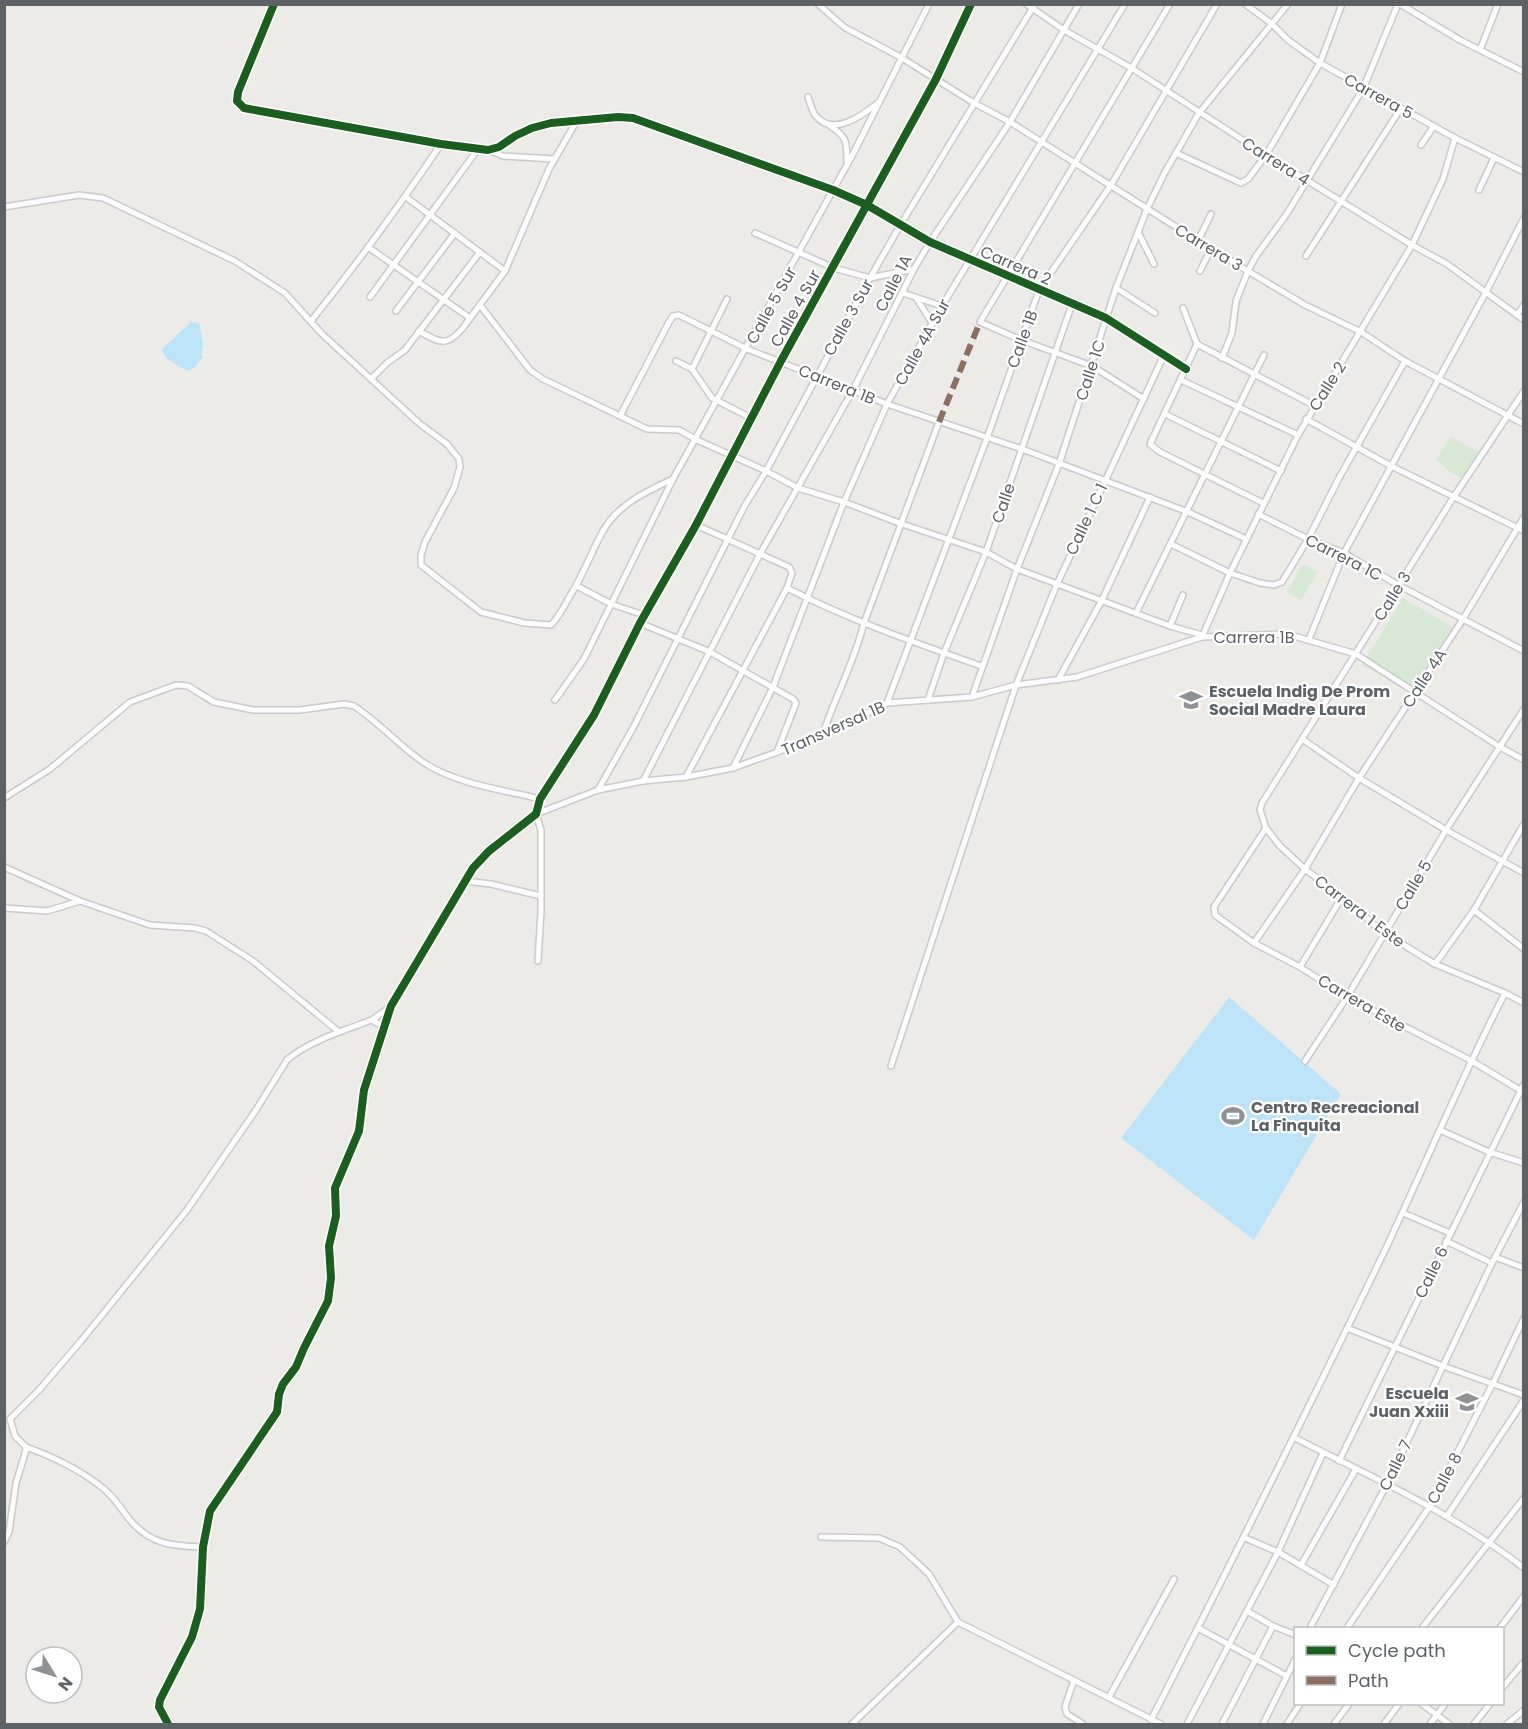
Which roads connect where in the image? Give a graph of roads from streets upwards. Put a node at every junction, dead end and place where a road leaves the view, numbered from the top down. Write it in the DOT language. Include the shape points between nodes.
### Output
graph roads {
  1 [pos="274,4"];
  2 [pos="818,4"];
  3 [pos="929,4"];
  4 [pos="971,4"];
  5 [pos="1026,4"];
  6 [pos="1079,4"];
  7 [pos="1125,4"];
  8 [pos="1170,4"];
  9 [pos="1217,4"];
  10 [pos="1245,4"];
  11 [pos="1288,4"];
  12 [pos="1342,4"];
  13 [pos="1399,4"];
  14 [pos="1498,4"];
  15 [pos="1034,7"];
  16 [pos="1271,23"];
  17 [pos="1064,30"];
  18 [pos="1097,49"];
  19 [pos="1480,50"];
  20 [pos="902,57"];
  21 [pos="1320,63"];
  22 [pos="1133,69"];
  23 [pos="1524,72"];
  24 [pos="936,79"];
  25 [pos="1363,89"];
  26 [pos="1166,91"];
  27 [pos="808,97"];
  28 [pos="880,101"];
  29 [pos="974,103"];
  30 [pos="1401,108"];
  31 [pos="1199,113"];
  32 [pos="576,122"];
  33 [pos="1010,122"];
  34 [pos="828,124"];
  35 [pos="1434,126"];
  36 [pos="1456,139"];
  37 [pos="1042,143"];
  38 [pos="441,144"];
  39 [pos="1421,145"];
  40 [pos="478,149"];
  41 [pos="488,150"];
  42 [pos="1176,153"];
  43 [pos="1266,155"];
  44 [pos="1494,158"];
  45 [pos="554,159"];
  46 [pos="847,164"];
  47 [pos="1076,164"];
  48 [pos="1524,172"];
  49 [pos="1308,181"];
  50 [pos="1111,185"];
  51 [pos="833,190"];
  52 [pos="1479,190"];
  53 [pos="406,197"];
  54 [pos="1343,202"];
  55 [pos="867,205"];
  56 [pos="4,207"];
  57 [pos="1147,209"];
  58 [pos="429,214"];
  59 [pos="1211,214"];
  60 [pos="1524,218"];
  61 [pos="901,224"];
  62 [pos="1138,232"];
  63 [pos="455,233"];
  64 [pos="755,233"];
  65 [pos="1198,241"];
  66 [pos="930,242"];
  67 [pos="1412,245"];
  68 [pos="368,247"];
  69 [pos="1211,249"];
  70 [pos="480,252"];
  71 [pos="799,252"];
  72 [pos="1306,256"];
  73 [pos="969,260"];
  74 [pos="1155,264"];
  75 [pos="394,265"];
  76 [pos="834,268"];
  77 [pos="914,270"];
  78 [pos="505,271"];
  79 [pos="1200,271"];
  80 [pos="1248,271"];
  81 [pos="1008,275"];
  82 [pos="870,278"];
  83 [pos="418,282"];
  84 [pos="1116,288"];
  85 [pos="1039,290"];
  86 [pos="1486,292"];
  87 [pos="903,293"];
  88 [pos="370,297"];
  89 [pos="727,299"];
  90 [pos="917,299"];
  91 [pos="444,300"];
  92 [pos="1072,304"];
  93 [pos="480,305"];
  94 [pos="1524,305"];
  95 [pos="942,306"];
  96 [pos="1183,308"];
  97 [pos="396,311"];
  98 [pos="1155,313"];
  99 [pos="1517,315"];
  100 [pos="470,318"];
  101 [pos="1107,318"];
  102 [pos="1524,320"];
  103 [pos="311,321"];
  104 [pos="932,323"];
  105 [pos="419,331"];
  106 [pos="711,331"];
  107 [pos="1361,332"];
  108 [pos="1021,340"];
  109 [pos="1197,344"];
  110 [pos="747,348"];
  111 [pos="1056,352"];
  112 [pos="1164,355"];
  113 [pos="1264,355"];
  114 [pos="1222,358"];
  115 [pos="676,361"];
  116 [pos="781,361"];
  117 [pos="1406,361"];
  118 [pos="1092,366"];
  119 [pos="692,369"];
  120 [pos="1186,369"];
  121 [pos="816,375"];
  122 [pos="1254,375"];
  123 [pos="1439,378"];
  124 [pos="371,379"];
  125 [pos="1181,380"];
  126 [pos="853,390"];
  127 [pos="1524,391"];
  128 [pos="1144,399"];
  129 [pos="717,401"];
  130 [pos="887,404"];
  131 [pos="1238,406"];
  132 [pos="1315,406"];
  133 [pos="1165,414"];
  134 [pos="1507,415"];
  135 [pos="620,416"];
  136 [pos="751,418"];
  137 [pos="1306,419"];
  138 [pos="939,422"];
  139 [pos="1524,424"];
  140 [pos="1298,435"];
  141 [pos="987,438"];
  142 [pos="697,440"];
  143 [pos="1220,442"];
  144 [pos="1358,448"];
  145 [pos="1022,449"];
  146 [pos="731,456"];
  147 [pos="1059,464"];
  148 [pos="1391,466"];
  149 [pos="766,471"];
  150 [pos="1281,471"];
  151 [pos="1204,475"];
  152 [pos="673,479"];
  153 [pos="1104,481"];
  154 [pos="798,488"];
  155 [pos="1150,497"];
  156 [pos="1453,498"];
  157 [pos="844,502"];
  158 [pos="1263,503"];
  159 [pos="1188,512"];
  160 [pos="1258,514"];
  161 [pos="1524,517"];
  162 [pos="902,524"];
  163 [pos="696,525"];
  164 [pos="1516,528"];
  165 [pos="1524,531"];
  166 [pos="949,539"];
  167 [pos="1246,539"];
  168 [pos="1308,539"];
  169 [pos="727,540"];
  170 [pos="1171,544"];
  171 [pos="986,552"];
  172 [pos="1341,552"];
  173 [pos="760,554"];
  174 [pos="1017,569"];
  175 [pos="1230,573"];
  176 [pos="1057,584"];
  177 [pos="1398,585"];
  178 [pos="577,586"];
  179 [pos="787,588"];
  180 [pos="1183,596"];
  181 [pos="808,599"];
  182 [pos="1102,600"];
  183 [pos="611,604"];
  184 [pos="1136,613"];
  185 [pos="644,615"];
  186 [pos="1463,619"];
  187 [pos="640,623"];
  188 [pos="864,623"];
  189 [pos="1170,626"];
  190 [pos="1202,636"];
  191 [pos="678,638"];
  192 [pos="1309,639"];
  193 [pos="910,641"];
  194 [pos="1524,651"];
  195 [pos="710,652"];
  196 [pos="944,653"];
  197 [pos="1356,654"];
  198 [pos="981,666"];
  199 [pos="743,669"];
  200 [pos="1058,680"];
  201 [pos="1016,686"];
  202 [pos="773,687"];
  203 [pos="1415,693"];
  204 [pos="972,697"];
  205 [pos="555,700"];
  206 [pos="928,700"];
  207 [pos="887,703"];
  208 [pos="1524,709"];
  209 [pos="822,736"];
  210 [pos="1302,739"];
  211 [pos="1500,747"];
  212 [pos="776,753"];
  213 [pos="1524,760"];
  214 [pos="733,768"];
  215 [pos="686,777"];
  216 [pos="1359,778"];
  217 [pos="643,781"];
  218 [pos="598,790"];
  219 [pos="4,798"];
  220 [pos="540,800"];
  221 [pos="536,814"];
  222 [pos="1524,824"];
  223 [pos="1266,828"];
  224 [pos="1446,830"];
  225 [pos="1502,860"];
  226 [pos="4,867"];
  227 [pos="1305,869"];
  228 [pos="1524,873"];
  229 [pos="465,881"];
  230 [pos="541,896"];
  231 [pos="1342,897"];
  232 [pos="80,901"];
  233 [pos="4,908"];
  234 [pos="1474,910"];
  235 [pos="1384,933"];
  236 [pos="1254,943"];
  237 [pos="1524,949"];
  238 [pos="538,961"];
  239 [pos="1435,964"];
  240 [pos="1300,968"];
  241 [pos="1505,993"];
  242 [pos="1347,997"];
  243 [pos="1524,1003"];
  244 [pos="391,1006"];
  245 [pos="372,1020"];
  246 [pos="384,1027"];
  247 [pos="339,1032"];
  248 [pos="1470,1060"];
  249 [pos="1305,1061"];
  250 [pos="891,1066"];
  251 [pos="1524,1084"];
  252 [pos="1520,1090"];
  253 [pos="1440,1130"];
  254 [pos="1489,1152"];
  255 [pos="1524,1163"];
  256 [pos="1524,1203"];
  257 [pos="1402,1213"];
  258 [pos="1450,1233"];
  259 [pos="1446,1241"];
  260 [pos="1493,1260"];
  261 [pos="1524,1268"];
  262 [pos="1524,1318"];
  263 [pos="1347,1328"];
  264 [pos="1395,1347"];
  265 [pos="1443,1366"];
  266 [pos="1493,1383"];
  267 [pos="1524,1397"];
  268 [pos="1295,1438"];
  269 [pos="26,1447"];
  270 [pos="1323,1453"];
  271 [pos="1339,1461"];
  272 [pos="1356,1469"];
  273 [pos="1387,1484"];
  274 [pos="1524,1498"];
  275 [pos="1430,1506"];
  276 [pos="1447,1516"];
  277 [pos="821,1537"];
  278 [pos="1245,1538"];
  279 [pos="4,1542"];
  280 [pos="1490,1542"];
  281 [pos="203,1546"];
  282 [pos="1278,1552"];
  283 [pos="1301,1565"];
  284 [pos="1524,1568"];
  285 [pos="1174,1579"];
  286 [pos="1334,1585"];
  287 [pos="1524,1596"];
  288 [pos="1247,1611"];
  289 [pos="958,1622"];
  290 [pos="1273,1626"];
  291 [pos="1311,1626"];
  292 [pos="1348,1627"];
  293 [pos="1424,1627"];
  294 [pos="1501,1627"];
  295 [pos="1198,1628"];
  296 [pos="1294,1634"];
  297 [pos="1229,1645"];
  298 [pos="1257,1659"];
  299 [pos="1294,1662"];
  300 [pos="1524,1662"];
  301 [pos="1287,1676"];
  302 [pos="1074,1680"];
  303 [pos="1504,1687"];
  304 [pos="1109,1697"];
  305 [pos="1299,1705"];
  306 [pos="1348,1705"];
  307 [pos="1398,1705"];
  308 [pos="1424,1705"];
  309 [pos="1444,1705"];
  310 [pos="1489,1705"];
  311 [pos="1524,1710"];
  312 [pos="1437,1714"];
  313 [pos="1151,1719"];
  314 [pos="168,1725"];
  315 [pos="852,1725"];
  316 [pos="1083,1725"];
  317 [pos="1161,1725"];
  318 [pos="1187,1725"];
  319 [pos="1222,1725"];
  320 [pos="1263,1725"];
  321 [pos="1287,1725"];
  322 [pos="1334,1725"];
  323 [pos="1384,1725"];
  324 [pos="1430,1725"];
  325 [pos="1449,1725"];
  326 [pos="1474,1725"];
  327 [pos="1507,1725"];
  1 -- 38 [label="street" via="238,92 241,106"];
  2 -- 20 [label="street, Carrera 3" via="844,27"];
  3 -- 20 [label="street, Calle 5 Sur"];
  4 -- 24 [label="street, Calle 4 Sur"];
  5 -- 15 [label="street, Carrera 4"];
  6 -- 17 [label="street, Calle 1A"];
  7 -- 18 [label="street, Calle 4A Sur"];
  8 -- 22 [label="street"];
  9 -- 26 [label="street, Calle 1B"];
  10 -- 16 [label="street, Carrera 5"];
  11 -- 16 [label="street, Calle 1C"];
  12 -- 21 [label="street"];
  13 -- 19 [label="street"];
  13 -- 25 [label="street"];
  14 -- 19 [label="street"];
  15 -- 17 [label="street, Carrera 4"];
  15 -- 29 [label="street, Calle 3 Sur"];
  16 -- 21 [label="street, Carrera 5"];
  16 -- 31 [label="street, Calle 1C"];
  17 -- 18 [label="street, Carrera 4"];
  17 -- 33 [label="street, Calle 1A"];
  18 -- 22 [label="street, Carrera 4"];
  18 -- 37 [label="street, Calle 4A Sur"];
  19 -- 23 [label="street"];
  20 -- 24 [label="street, Carrera 3"];
  20 -- 28 [label="street, Calle 5 Sur"];
  21 -- 25 [label="street, Carrera 5"];
  21 -- 43 [label="street"];
  22 -- 26 [label="street, Carrera 4"];
  22 -- 47 [label="street"];
  24 -- 29 [label="street, Carrera 3"];
  24 -- 55 [label="street, Calle 4 Sur"];
  25 -- 30 [label="street, Carrera 5"];
  25 -- 49 [label="street"];
  26 -- 31 [label="street, Carrera 4"];
  26 -- 50 [label="street, Calle 1B"];
  27 -- 34 [label="street" via="815,115"];
  28 -- 34 [label="street" via="859,118"];
  28 -- 46 [label="street, Calle 5 Sur"];
  29 -- 33 [label="street, Carrera 3"];
  29 -- 61 [label="street, Calle 3 Sur"];
  30 -- 35 [label="street, Carrera 5"];
  30 -- 54 [label="street"];
  31 -- 42 [label="street, Calle 1C"];
  31 -- 43 [label="street, Carrera 4"];
  32 -- 41 [label="street, Carrera 2" via="532,128"];
  32 -- 45 [label="street"];
  32 -- 51 [label="street, Carrera 2" via="633,118"];
  33 -- 37 [label="street, Carrera 3"];
  33 -- 66 [label="street, Calle 1A"];
  34 -- 46 [label="street" via="843,135"];
  35 -- 36 [label="street, Carrera 5"];
  35 -- 39 [label="street"];
  36 -- 44 [label="street, Carrera 5"];
  36 -- 67 [label="street, Calle 2" via="1443,179"];
  37 -- 47 [label="street, Carrera 3"];
  37 -- 73 [label="street, Calle 4A Sur"];
  38 -- 40 [label="street"];
  38 -- 53 [label="street"];
  40 -- 41 [label="street"];
  40 -- 58 [label="street"];
  41 -- 45 [label="street" via="503,156"];
  42 -- 43 [label="street" via="1240,183 1248,179"];
  42 -- 57 [label="street, Calle 1C"];
  43 -- 49 [label="street, Carrera 4"];
  44 -- 48 [label="street, Carrera 5"];
  44 -- 52 [label="street"];
  45 -- 78 [label="street"];
  46 -- 51 [label="street, Calle 5 Sur"];
  47 -- 50 [label="street, Carrera 3"];
  47 -- 81 [label="street"];
  49 -- 54 [label="street, Carrera 4"];
  49 -- 80 [label="street"];
  50 -- 57 [label="street, Carrera 3"];
  50 -- 85 [label="street, Calle 1B"];
  51 -- 55 [label="street, Carrera 2"];
  51 -- 71 [label="street, Calle 5 Sur"];
  53 -- 58 [label="street"];
  53 -- 68 [label="street"];
  54 -- 67 [label="street, Carrera 4"];
  54 -- 72 [label="street"];
  55 -- 61 [label="street, Carrera 2"];
  55 -- 76 [label="street, Calle 4 Sur"];
  56 -- 103 [label="street" via="86,194 103,198 254,272 285,293"];
  57 -- 62 [label="street, Calle 1C"];
  57 -- 65 [label="street, Carrera 3"];
  58 -- 63 [label="street"];
  58 -- 75 [label="street"];
  59 -- 65 [label="street"];
  60 -- 86 [label="street"];
  61 -- 66 [label="street, Carrera 2"];
  61 -- 82 [label="street, Calle 3 Sur"];
  62 -- 74 [label="street"];
  62 -- 84 [label="street, Calle 1C"];
  63 -- 70 [label="street"];
  63 -- 83 [label="street"];
  64 -- 71 [label="street"];
  65 -- 69 [label="street, Carrera 3"];
  66 -- 73 [label="street, Carrera 2"];
  66 -- 77 [label="street, Calle 1A"];
  67 -- 86 [label="street, Carrera 4"];
  67 -- 107 [label="street, Calle 2"];
  68 -- 75 [label="street"];
  68 -- 103 [label="street"];
  69 -- 79 [label="street"];
  69 -- 80 [label="street, Carrera 3"];
  70 -- 78 [label="street"];
  70 -- 91 [label="street"];
  71 -- 76 [label="street"];
  71 -- 110 [label="street, Calle 5 Sur"];
  73 -- 81 [label="street, Carrera 2"];
  73 -- 95 [label="street, Calle 4A Sur"];
  75 -- 83 [label="street"];
  75 -- 88 [label="street"];
  76 -- 82 [label="street"];
  76 -- 116 [label="street, Calle 4 Sur"];
  77 -- 82 [label="street"];
  77 -- 87 [label="street, Calle 1A"];
  78 -- 93 [label="street"];
  80 -- 107 [label="street, Carrera 3"];
  80 -- 114 [label="street"];
  81 -- 85 [label="street, Carrera 2"];
  81 -- 108 [label="street" via="981,322"];
  82 -- 121 [label="street, Calle 3 Sur"];
  83 -- 91 [label="street"];
  83 -- 97 [label="street"];
  84 -- 98 [label="street"];
  84 -- 101 [label="street, Calle 1C"];
  85 -- 92 [label="street, Carrera 2"];
  85 -- 108 [label="street, Calle 1B"];
  86 -- 99 [label="street, Carrera 4"];
  86 -- 123 [label="street"];
  87 -- 90 [label="street"];
  87 -- 126 [label="street, Calle 1A"];
  89 -- 106 [label="street"];
  90 -- 95 [label="street"];
  90 -- 104 [label="street"];
  91 -- 100 [label="street"];
  91 -- 105 [label="street"];
  92 -- 101 [label="street, Carrera 2"];
  92 -- 111 [label="street, Calle"];
  93 -- 100 [label="street"];
  93 -- 135 [label="street" via="530,370"];
  94 -- 99 [label="street"];
  95 -- 104 [label="street, Calle 4A Sur"];
  96 -- 109 [label="street"];
  99 -- 102 [label="street, Carrera 4"];
  100 -- 105 [label="street" via="448,342"];
  101 -- 112 [label="street, Carrera 2"];
  101 -- 118 [label="street, Calle 1C"];
  103 -- 124 [label="street"];
  104 -- 130 [label="street, Calle 4A Sur"];
  105 -- 124 [label="street" via="402,353"];
  106 -- 110 [label="street, Carrera 1B"];
  106 -- 119 [label="street"];
  106 -- 135 [label="street, Carrera 1B" via="686,317 673,316"];
  107 -- 117 [label="street, Carrera 3"];
  107 -- 132 [label="street, Calle 2"];
  108 -- 111 [label="street"];
  108 -- 141 [label="street, Calle 1B"];
  109 -- 114 [label="street"];
  109 -- 120 [label="street"];
  110 -- 116 [label="street, Carrera 1B"];
  110 -- 129 [label="street, Calle 5 Sur"];
  111 -- 118 [label="street"];
  111 -- 145 [label="street, Calle"];
  112 -- 120 [label="street, Carrera 2"];
  112 -- 128 [label="street, Calle 1 C 1"];
  113 -- 122 [label="street"];
  114 -- 122 [label="street"];
  115 -- 119 [label="street"];
  116 -- 121 [label="street, Carrera 1B"];
  116 -- 136 [label="street, Calle 4 Sur"];
  117 -- 123 [label="street, Carrera 3"];
  117 -- 144 [label="street"];
  118 -- 128 [label="street"];
  118 -- 147 [label="street, Calle 1C"];
  119 -- 129 [label="street"];
  120 -- 125 [label="street"];
  121 -- 126 [label="street, Carrera 1B"];
  121 -- 149 [label="street, Calle 3 Sur"];
  122 -- 131 [label="street"];
  122 -- 132 [label="street"];
  123 -- 134 [label="street, Carrera 3"];
  123 -- 148 [label="street"];
  124 -- 178 [label="street" via="447,444 459,459 454,488 425,542 421,565 482,612 524,623 551,625"];
  125 -- 131 [label="street"];
  125 -- 133 [label="street"];
  126 -- 130 [label="street, Carrera 1B"];
  126 -- 154 [label="street, Calle 1A"];
  127 -- 134 [label="street, Calle 3"];
  128 -- 153 [label="street, Calle 1 C 1"];
  129 -- 136 [label="street"];
  129 -- 142 [label="street, Calle 5 Sur"];
  130 -- 138 [label="street, Carrera 1B"];
  130 -- 157 [label="street, Calle 4A Sur"];
  131 -- 140 [label="street"];
  131 -- 143 [label="street"];
  132 -- 137 [label="street, Calle 2"];
  133 -- 143 [label="street"];
  133 -- 151 [label="street" via="1152,446"];
  134 -- 139 [label="street, Carrera 3"];
  134 -- 156 [label="street, Calle 3"];
  135 -- 142 [label="street, Carrera 1B" via="647,429 679,430"];
  136 -- 146 [label="street, Calle 4 Sur"];
  137 -- 140 [label="street, Calle 2"];
  137 -- 144 [label="street"];
  138 -- 141 [label="street, Carrera 1B"];
  138 -- 162 [label="street"];
  140 -- 150 [label="street, Calle 2"];
  141 -- 145 [label="street, Carrera 1B"];
  141 -- 166 [label="street, Calle 1B"];
  142 -- 146 [label="street, Carrera 1B"];
  142 -- 152 [label="street, Calle 5 Sur"];
  143 -- 150 [label="street"];
  143 -- 151 [label="street"];
  144 -- 148 [label="street"];
  144 -- 168 [label="street"];
  145 -- 147 [label="street, Carrera 1B"];
  145 -- 171 [label="street, Calle"];
  146 -- 149 [label="street, Carrera 1B"];
  146 -- 163 [label="street, Calle 4 Sur"];
  147 -- 153 [label="street, Carrera 1B"];
  147 -- 174 [label="street, Calle 1C"];
  148 -- 156 [label="street"];
  148 -- 172 [label="street"];
  149 -- 154 [label="street, Carrera 1B"];
  149 -- 169 [label="street, Calle 3 Sur"];
  150 -- 158 [label="street, Calle 2"];
  151 -- 158 [label="street"];
  151 -- 159 [label="street"];
  152 -- 178 [label="street" via="631,501 613,518 603,530"];
  152 -- 183 [label="street, Calle 5 Sur"];
  153 -- 155 [label="street, Carrera 1B"];
  153 -- 176 [label="street, Calle 1 C 1"];
  154 -- 157 [label="street, Carrera 1B"];
  154 -- 173 [label="street, Calle 1A"];
  155 -- 159 [label="street, Carrera 1B"];
  155 -- 182 [label="street"];
  156 -- 164 [label="street"];
  156 -- 177 [label="street, Calle 3"];
  157 -- 162 [label="street, Carrera 1B"];
  157 -- 181 [label="street, Calle 4A Sur"];
  158 -- 160 [label="street, Calle 2"];
  159 -- 167 [label="street, Carrera 1B"];
  159 -- 170 [label="street"];
  160 -- 167 [label="street, Calle 2"];
  160 -- 168 [label="street, Carrera 1C"];
  161 -- 164 [label="street, Calle 4A"];
  162 -- 166 [label="street, Carrera 1B"];
  162 -- 188 [label="street"];
  163 -- 169 [label="street"];
  163 -- 185 [label="street, Calle 4 Sur"];
  164 -- 165 [label="street"];
  164 -- 186 [label="street, Calle 4A"];
  166 -- 171 [label="street, Carrera 1B"];
  166 -- 193 [label="street, Calle 1B"];
  167 -- 175 [label="street, Calle 2"];
  168 -- 172 [label="street, Carrera 1C"];
  168 -- 175 [label="street" via="1278,585"];
  169 -- 173 [label="street"];
  169 -- 191 [label="street, Calle 3 Sur"];
  170 -- 175 [label="street"];
  170 -- 184 [label="street"];
  171 -- 174 [label="street, Carrera 1B"];
  171 -- 196 [label="street, Calle"];
  172 -- 177 [label="street, Carrera 1C"];
  172 -- 192 [label="street"];
  173 -- 179 [label="street" via="791,569"];
  173 -- 195 [label="street, Calle 1A"];
  174 -- 176 [label="street, Carrera 1B"];
  174 -- 198 [label="street, Calle 1C"];
  175 -- 190 [label="street, Calle 2"];
  176 -- 182 [label="street, Carrera 1B"];
  176 -- 201 [label="street, Calle 1 C 1"];
  177 -- 186 [label="street, Carrera 1C"];
  177 -- 197 [label="street, Calle 3"];
  178 -- 183 [label="street"];
  179 -- 181 [label="street"];
  179 -- 199 [label="street"];
  180 -- 189 [label="street"];
  181 -- 188 [label="street"];
  181 -- 202 [label="street, Calle 4A Sur"];
  182 -- 184 [label="street, Carrera 1B"];
  182 -- 200 [label="street"];
  183 -- 185 [label="street"];
  183 -- 205 [label="street, Calle 5 Sur" via="584,659"];
  184 -- 189 [label="street, Carrera 1B"];
  185 -- 187 [label="street, Calle 4 Sur"];
  186 -- 194 [label="street, Carrera 1C"];
  186 -- 203 [label="street, Calle 4A"];
  187 -- 191 [label="street"];
  187 -- 220 [label="street, Calle 4 Sur" via="594,714"];
  188 -- 193 [label="street"];
  188 -- 209 [label="street" via="857,651"];
  189 -- 190 [label="street, Carrera 1B"];
  190 -- 192 [label="street, Carrera 1B" via="1287,634"];
  190 -- 200 [label="street, Transversal 1B"];
  191 -- 195 [label="street"];
  191 -- 218 [label="street, Calle 3 Sur"];
  192 -- 197 [label="street, Carrera 1B"];
  193 -- 196 [label="street"];
  193 -- 207 [label="street, Calle 1B"];
  195 -- 199 [label="street"];
  195 -- 217 [label="street, Calle 1A"];
  196 -- 198 [label="street"];
  196 -- 206 [label="street, Calle"];
  197 -- 203 [label="street, Carrera 1B"];
  197 -- 210 [label="street, Calle 3"];
  198 -- 204 [label="street, Calle 1C"];
  199 -- 202 [label="street"];
  199 -- 215 [label="street"];
  200 -- 201 [label="street, Transversal 1B"];
  201 -- 204 [label="street, Transversal 1B"];
  201 -- 250 [label="street, Calle 1 C 1"];
  202 -- 212 [label="street" via="796,703"];
  202 -- 214 [label="street, Calle 4A Sur"];
  203 -- 211 [label="street, Carrera 1B"];
  203 -- 216 [label="street, Calle 4A"];
  204 -- 206 [label="street, Transversal 1B"];
  206 -- 207 [label="street, Transversal 1B"];
  207 -- 209 [label="street, Transversal 1B"];
  208 -- 211 [label="street, Calle 5"];
  209 -- 212 [label="street, Transversal 1B"];
  210 -- 216 [label="street"];
  210 -- 223 [label="street, Calle 3" via="1262,803 1260,810"];
  211 -- 213 [label="street, Carrera 1B"];
  211 -- 224 [label="street, Calle 5"];
  212 -- 214 [label="street, Transversal 1B"];
  214 -- 215 [label="street, Transversal 1B"];
  215 -- 217 [label="street, Transversal 1B"];
  216 -- 224 [label="street"];
  216 -- 227 [label="street, Calle 4A"];
  217 -- 218 [label="street, Transversal 1B"];
  218 -- 221 [label="street, Transversal 1B"];
  219 -- 220 [label="street" via="50,769 130,702 176,685 188,686 214,702 253,710 354,706 439,772"];
  220 -- 221 [label="street, Calle 4 Sur"];
  221 -- 229 [label="street, Transversal 1B" via="489,851"];
  221 -- 230 [label="street" via="542,830"];
  222 -- 225 [label="street"];
  223 -- 227 [label="street, Carrera 1 Este"];
  223 -- 236 [label="street, Carrera Este" via="1213,911"];
  224 -- 225 [label="street"];
  224 -- 235 [label="street, Calle 5"];
  225 -- 228 [label="street"];
  225 -- 234 [label="street"];
  226 -- 232 [label="street"];
  227 -- 231 [label="street, Carrera 1 Este"];
  227 -- 236 [label="street, Calle 4A"];
  229 -- 230 [label="street"];
  229 -- 244 [label="street, Transversal 1B"];
  230 -- 238 [label="street"];
  231 -- 235 [label="street, Carrera 1 Este"];
  231 -- 240 [label="street"];
  232 -- 233 [label="street" via="47,912"];
  232 -- 247 [label="street" via="150,926 206,931 253,961"];
  234 -- 237 [label="street"];
  234 -- 239 [label="street"];
  235 -- 239 [label="street, Carrera 1 Este"];
  235 -- 242 [label="street, Calle 5"];
  236 -- 240 [label="street, Carrera Este"];
  239 -- 241 [label="street, Carrera 1 Este"];
  240 -- 242 [label="street, Carrera Este"];
  241 -- 243 [label="street, Carrera 1 Este"];
  241 -- 248 [label="street"];
  242 -- 248 [label="street, Carrera Este"];
  242 -- 249 [label="street, Calle 5"];
  244 -- 245 [label="street"];
  244 -- 246 [label="street"];
  245 -- 246 [label="street"];
  245 -- 247 [label="street"];
  246 -- 281 [label="street" via="364,1090 359,1131 335,1188 328,1301 296,1367 283,1384 277,1412 210,1510"];
  247 -- 269 [label="street" via="288,1060 188,1210 81,1341 10,1419 15,1436"];
  248 -- 252 [label="street, Carrera Este"];
  248 -- 253 [label="street"];
  251 -- 252 [label="street, Calle 6"];
  252 -- 254 [label="street, Calle 6"];
  253 -- 254 [label="street"];
  253 -- 257 [label="street"];
  254 -- 255 [label="street"];
  254 -- 258 [label="street, Calle 6"];
  256 -- 260 [label="street, Calle 7"];
  257 -- 258 [label="street"];
  257 -- 263 [label="street"];
  258 -- 259 [label="street, Calle 6"];
  259 -- 260 [label="street"];
  259 -- 264 [label="street, Calle 6"];
  260 -- 261 [label="street"];
  260 -- 265 [label="street, Calle 7"];
  262 -- 266 [label="street, Calle 8"];
  263 -- 264 [label="street"];
  263 -- 268 [label="street"];
  264 -- 265 [label="street"];
  264 -- 271 [label="street, Calle 6"];
  265 -- 266 [label="street"];
  265 -- 273 [label="street, Calle 7"];
  266 -- 267 [label="street"];
  266 -- 275 [label="street, Calle 8"];
  267 -- 276 [label="street"];
  268 -- 270 [label="street"];
  268 -- 278 [label="street"];
  269 -- 279 [label="street"];
  269 -- 281 [label="street" via="101,1486 142,1532 159,1543"];
  270 -- 271 [label="street"];
  270 -- 282 [label="street"];
  271 -- 272 [label="street"];
  272 -- 273 [label="street"];
  272 -- 283 [label="street"];
  273 -- 275 [label="street"];
  273 -- 286 [label="street, Calle 7"];
  274 -- 280 [label="street"];
  275 -- 276 [label="street"];
  275 -- 292 [label="street, Calle 8"];
  276 -- 280 [label="street"];
  277 -- 289 [label="street" via="879,1538 900,1547 929,1574"];
  278 -- 282 [label="street"];
  278 -- 295 [label="street"];
  280 -- 284 [label="street"];
  280 -- 293 [label="street"];
  281 -- 314 [label="street" via="200,1609 192,1637 160,1700 159,1707"];
  282 -- 283 [label="street"];
  282 -- 288 [label="street"];
  283 -- 286 [label="street"];
  285 -- 304 [label="street"];
  286 -- 291 [label="street, Calle 7"];
  287 -- 294 [label="street"];
  288 -- 290 [label="street"];
  288 -- 297 [label="street"];
  289 -- 302 [label="street"];
  289 -- 315 [label="street"];
  290 -- 296 [label="street"];
  290 -- 298 [label="street"];
  295 -- 297 [label="street"];
  295 -- 313 [label="street"];
  297 -- 298 [label="street"];
  297 -- 318 [label="street"];
  298 -- 301 [label="street"];
  298 -- 319 [label="street"];
  299 -- 301 [label="street"];
  300 -- 303 [label="street"];
  301 -- 320 [label="street"];
  302 -- 304 [label="street"];
  302 -- 316 [label="street" via="1065,1707 1067,1714"];
  304 -- 313 [label="street"];
  305 -- 321 [label="street"];
  306 -- 322 [label="street"];
  307 -- 323 [label="street"];
  308 -- 312 [label="street"];
  309 -- 312 [label="street"];
  310 -- 326 [label="street"];
  311 -- 327 [label="street"];
  312 -- 324 [label="street"];
  312 -- 325 [label="street"];
  313 -- 317 [label="street"];
}
